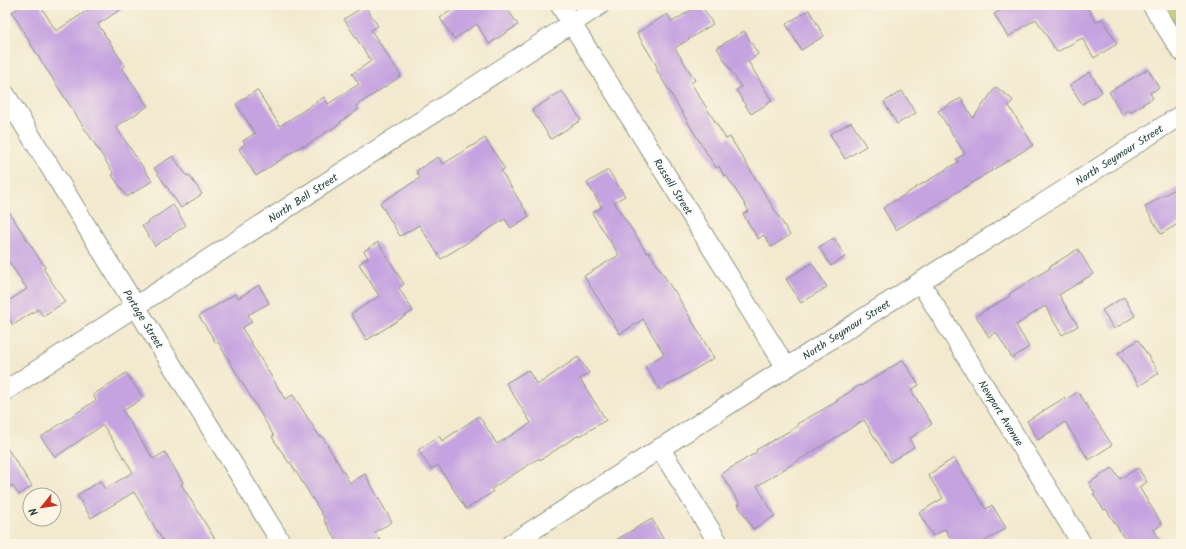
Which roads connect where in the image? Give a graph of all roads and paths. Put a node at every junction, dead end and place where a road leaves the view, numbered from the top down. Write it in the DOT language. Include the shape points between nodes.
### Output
graph roads {
  1 [pos="560,5"];
  2 [pos="600,5"];
  3 [pos="1152,5"];
  4 [pos="571,23"];
  5 [pos="1181,51"];
  6 [pos="5,94"];
  7 [pos="1181,115"];
  8 [pos="920,282"];
  9 [pos="135,306"];
  10 [pos="786,367"];
  11 [pos="5,391"];
  12 [pos="660,448"];
  13 [pos="282,544"];
  14 [pos="511,544"];
  15 [pos="719,544"];
  16 [pos="1082,544"];
  1 -- 4 [label="street, Russell Street"];
  2 -- 4 [label="street, North Bell Street"];
  3 -- 5 [label="street"];
  4 -- 9 [label="street, North Bell Street"];
  4 -- 10 [label="street, Russell Street"];
  6 -- 9 [label="street, Portage Street"];
  7 -- 8 [label="street, North Seymour Street"];
  8 -- 10 [label="street, North Seymour Street"];
  8 -- 16 [label="street, Newport Avenue"];
  9 -- 11 [label="street, North Bell Street"];
  9 -- 13 [label="street, Portage Street"];
  10 -- 12 [label="street, North Seymour Street"];
  12 -- 14 [label="street, North Seymour Street"];
  12 -- 15 [label="street"];
}
